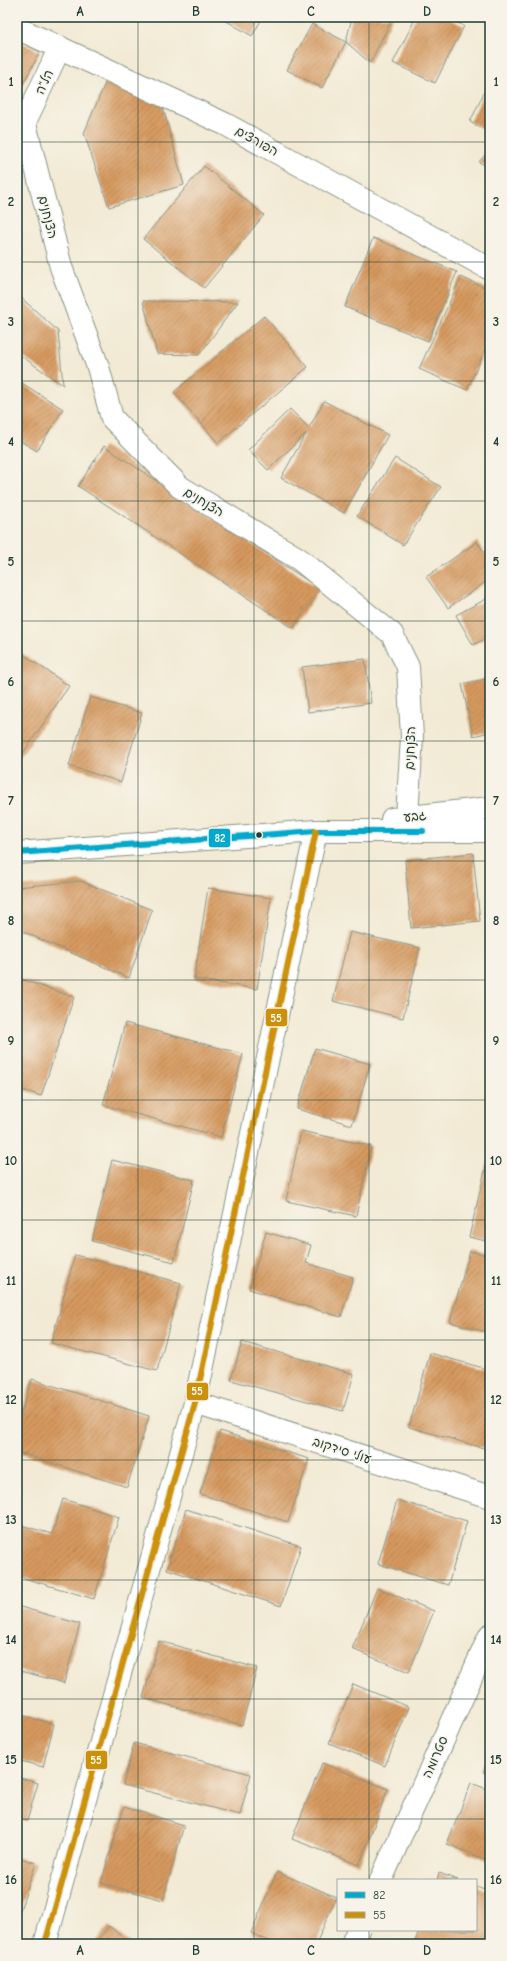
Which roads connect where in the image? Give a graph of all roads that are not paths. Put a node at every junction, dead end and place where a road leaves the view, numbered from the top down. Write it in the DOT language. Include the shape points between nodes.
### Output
graph roads {
  1 [pos="17,28"];
  2 [pos="60,47"];
  3 [pos="21,131"];
  4 [pos="490,269"];
  5 [pos="490,808"];
  6 [pos="406,824"];
  7 [pos="316,831"];
  8 [pos="490,831"];
  9 [pos="17,853"];
  10 [pos="195,1403"];
  11 [pos="490,1497"];
  12 [pos="490,1635"];
  13 [pos="381,1879"];
  14 [pos="358,1931"];
  15 [pos="45,1944"];
  16 [pos="352,1944"];
  1 -- 2 [label="street, הפורצים"];
  2 -- 3 [label="street, הל\"ה"];
  2 -- 4 [label="street, הפורצים" via="225,124"];
  3 -- 6 [label="street, הצנחנים" via="61,267 98,367 112,418 180,487 299,559 392,634 408,667 412,738"];
  5 -- 6 [label="street, גבע"];
  6 -- 7 [label="street, גבע"];
  6 -- 8 [label="street, גבע"];
  7 -- 9 [label="street, גבע"];
  7 -- 10 [label="street"];
  10 -- 11 [label="street, עולי סידקוב"];
  10 -- 15 [label="street"];
  12 -- 13 [label="street, סטרומה"];
  14 -- 16 [label="street"];
}
